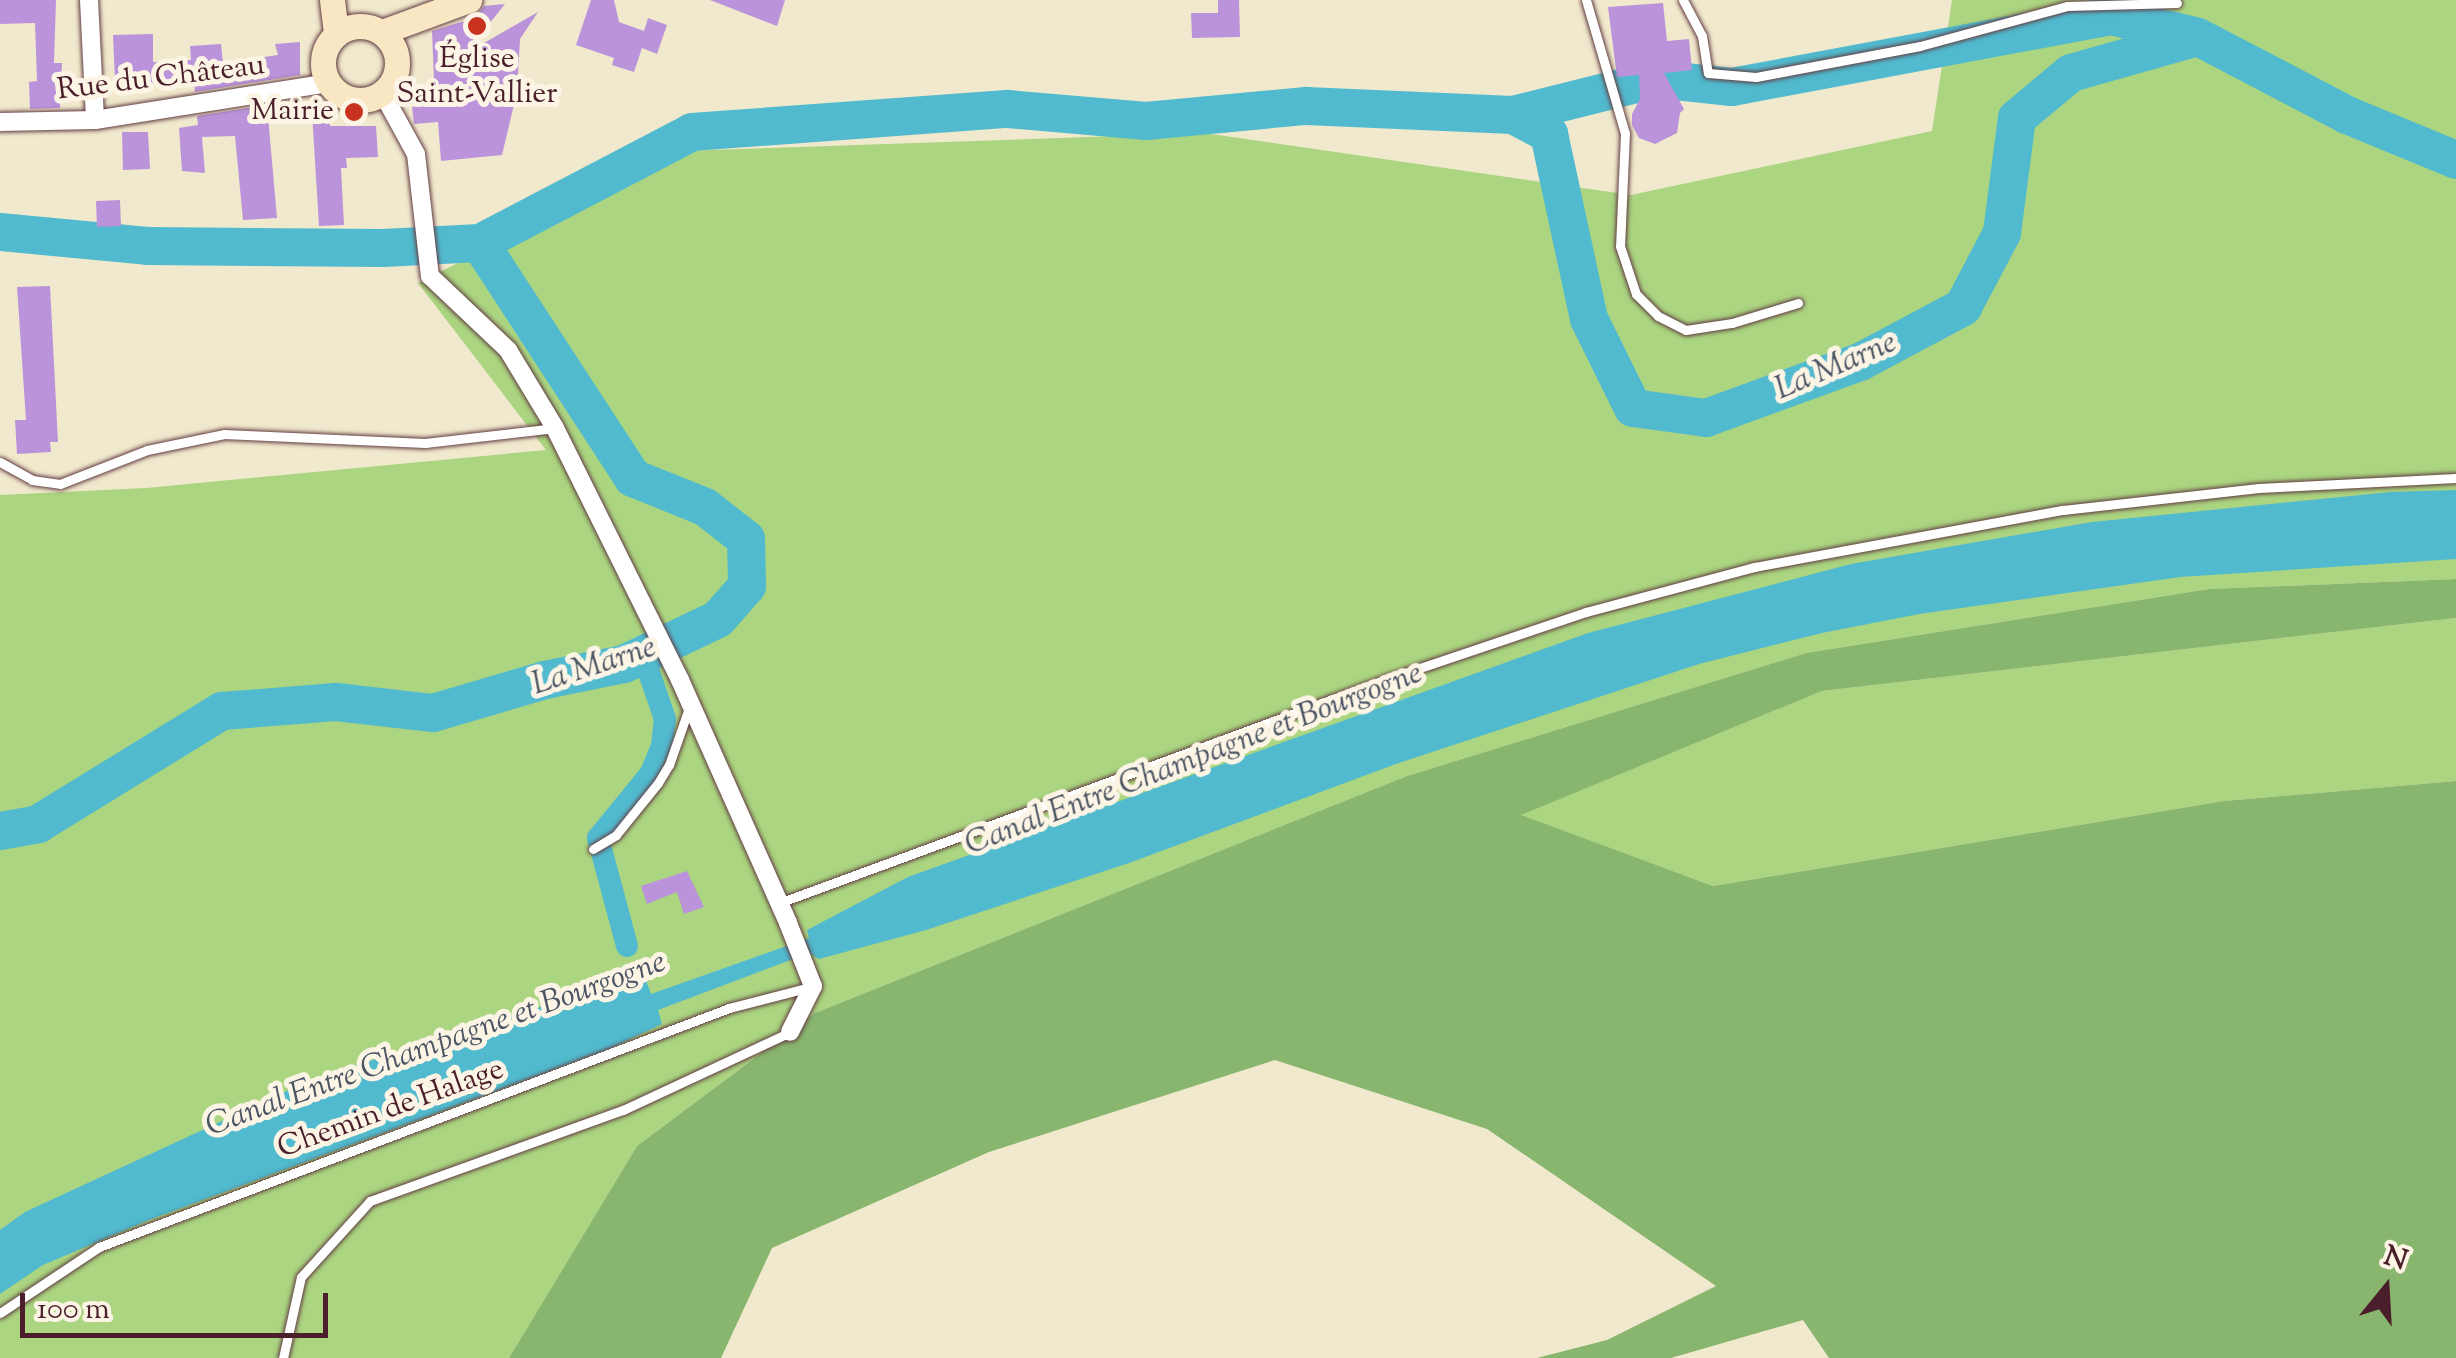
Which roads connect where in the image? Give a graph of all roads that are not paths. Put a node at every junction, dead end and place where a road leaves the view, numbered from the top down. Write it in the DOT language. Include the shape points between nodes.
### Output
graph roads {
  1 [pos="89,0"];
  2 [pos="332,0"];
  3 [pos="470,0"];
  4 [pos="1586,0"];
  5 [pos="1683,0"];
  6 [pos="2177,3"];
  7 [pos="382,32"];
  8 [pos="336,34"];
  9 [pos="328,83"];
  10 [pos="383,94"];
  11 [pos="95,120"];
  12 [pos="0,122"];
  13 [pos="1798,303"];
  14 [pos="555,428"];
  15 [pos="0,462"];
  16 [pos="2456,478"];
  17 [pos="691,703"];
  18 [pos="593,849"];
  19 [pos="778,903"];
  20 [pos="813,986"];
  21 [pos="790,1032"];
  22 [pos="0,1313"];
  23 [pos="283,1358"];
  1 -- 11 [label="street"];
  2 -- 8 [label="street"];
  3 -- 7 [label="street"];
  4 -- 13 [label="lane" via="1621,107 1620,246 1636,294 1686,330"];
  5 -- 6 [label="lane" via="1702,36 1708,72 1756,76 1920,46 2066,6"];
  7 -- 8 [label="street" via="359,25"];
  7 -- 10 [label="street" via="398,63"];
  8 -- 9 [label="street" via="324,52"];
  9 -- 10 [label="street" via="347,99"];
  9 -- 11 [label="street, Rue du Château"];
  10 -- 14 [label="street" via="416,154 430,276 508,350"];
  11 -- 12 [label="street, Rue du Château"];
  14 -- 15 [label="lane" via="425,442 224,434 147,450 60,484 32,480"];
  14 -- 17 [label="street"];
  16 -- 19 [label="lane" via="2259,488 2063,510 1754,566 1586,612 1388,679"];
  17 -- 18 [label="lane" via="658,784"];
  17 -- 19 [label="street"];
  19 -- 20 [label="street"];
  20 -- 21 [label="street"];
  20 -- 22 [label="lane, Chemin de Halage" via="729,1008 99,1246"];
  21 -- 23 [label="lane" via="623,1110 370,1201 301,1277"];
}
